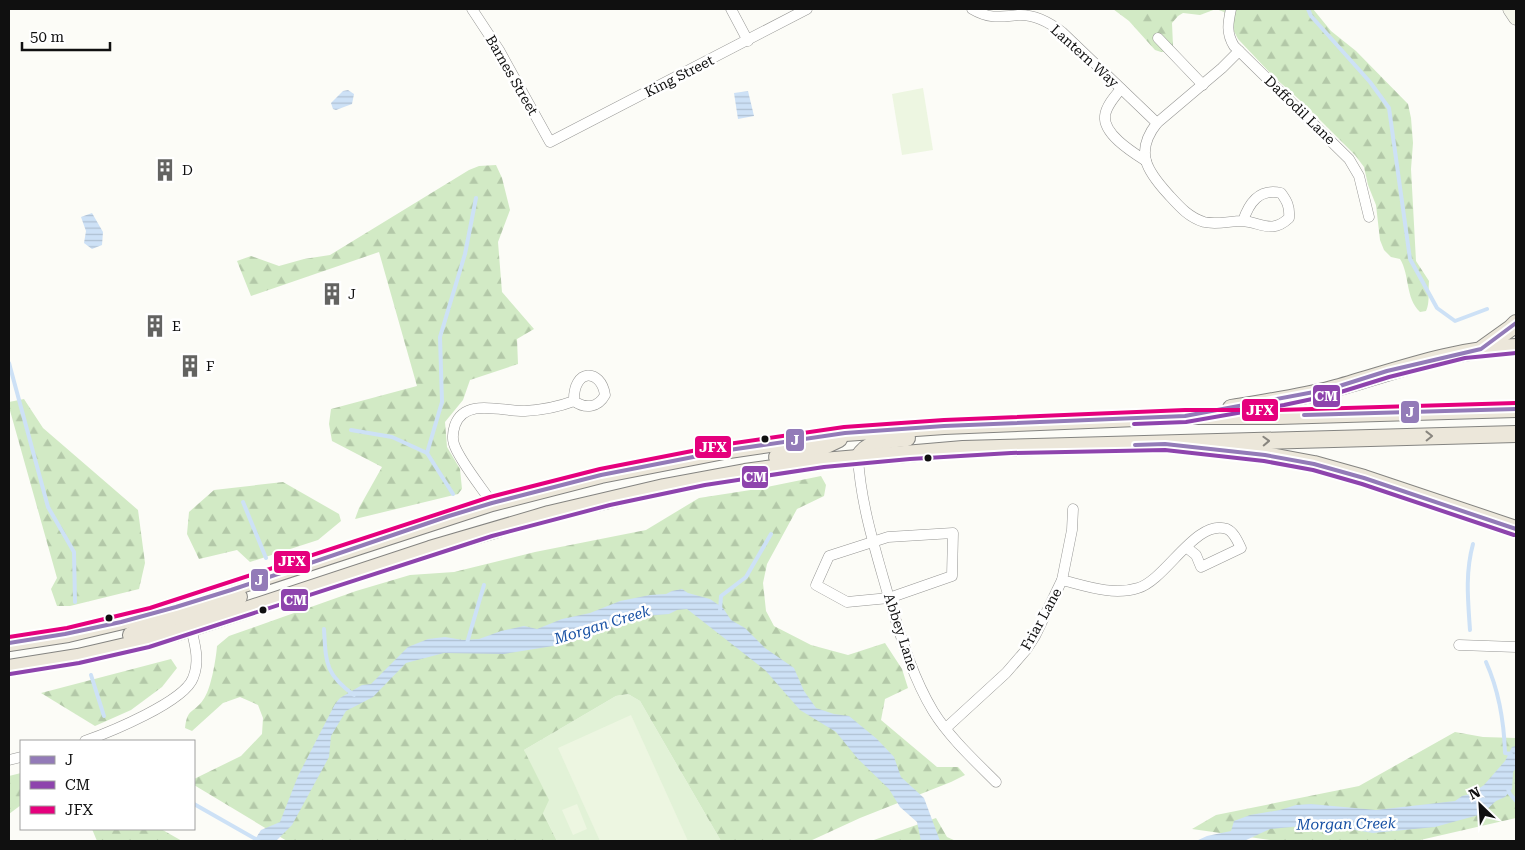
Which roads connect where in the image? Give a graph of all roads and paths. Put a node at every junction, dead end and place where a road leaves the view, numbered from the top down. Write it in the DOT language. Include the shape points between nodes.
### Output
graph roads {
  1 [pos="472,9"];
  2 [pos="731,9"];
  3 [pos="807,9"];
  4 [pos="972,9"];
  5 [pos="1231,9"];
  6 [pos="1510,9"];
  7 [pos="1516,18"];
  8 [pos="1158,38"];
  9 [pos="748,41"];
  10 [pos="1239,51"];
  11 [pos="1204,85"];
  12 [pos="1121,89"];
  13 [pos="1157,124"];
  14 [pos="550,142"];
  15 [pos="1146,161"];
  16 [pos="1369,217"];
  17 [pos="1243,222"];
  18 [pos="1516,323"];
  19 [pos="1516,346"];
  20 [pos="1481,349"];
  21 [pos="574,401"];
  22 [pos="1514,409"];
  23 [pos="1185,416"];
  24 [pos="985,424"];
  25 [pos="845,433"];
  26 [pos="1513,434"];
  27 [pos="1165,444"];
  28 [pos="858,458"];
  29 [pos="664,487"];
  30 [pos="492,503"];
  31 [pos="1072,509"];
  32 [pos="1516,529"];
  33 [pos="872,542"];
  34 [pos="1186,547"];
  35 [pos="1062,580"];
  36 [pos="253,581"];
  37 [pos="889,598"];
  38 [pos="190,602"];
  39 [pos="191,628"];
  40 [pos="9,643"];
  41 [pos="1459,645"];
  42 [pos="1516,647"];
  43 [pos="115,650"];
  44 [pos="9,668"];
  45 [pos="946,728"];
  46 [pos="87,740"];
  47 [pos="996,782"];
  1 -- 14 [label="street, Barnes Street" via="499,50"];
  2 -- 9 [label="street"];
  3 -- 9 [label="street, King Street"];
  4 -- 12 [label="street, Lantern Way" via="992,17 1030,16 1052,24"];
  5 -- 10 [label="street, Daffodil Lane" via="1228,33"];
  6 -- 7 [label="main road"];
  8 -- 11 [label="street"];
  9 -- 14 [label="street, King Street"];
  10 -- 11 [label="street"];
  10 -- 16 [label="street, Daffodil Lane" via="1349,159 1358,176"];
  11 -- 13 [label="street"];
  12 -- 13 [label="street, Lantern Way"];
  12 -- 15 [label="street" via="1112,99 1105,116 1107,129 1127,149"];
  13 -- 15 [label="street" via="1146,143"];
  15 -- 17 [label="street" via="1154,178 1193,218 1216,224"];
  17 -- 17 [label="street" via="1251,202 1258,197 1274,191 1282,193 1287,200 1289,218 1282,225 1270,227"];
  18 -- 20 [label="highway"];
  19 -- 20 [label="highway"];
  20 -- 23 [label="highway" via="1304,395"];
  21 -- 30 [label="street" via="548,409 479,408 462,414 456,423 454,443"];
  22 -- 23 [label="highway"];
  23 -- 24 [label="highway"];
  24 -- 25 [label="highway"];
  24 -- 28 [label="highway" via="876,443 868,446"];
  25 -- 29 [label="highway" via="820,448 719,467"];
  25 -- 30 [label="highway" via="683,458"];
  27 -- 26 [label="highway, one-way"];
  27 -- 28 [label="highway" via="972,449"];
  27 -- 32 [label="highway" via="1314,464"];
  28 -- 29 [label="highway" via="744,472"];
  28 -- 33 [label="street, Abbey Lane" via="859,482"];
  29 -- 39 [label="highway" via="490,530"];
  30 -- 36 [label="highway"];
  31 -- 35 [label="street, Friar Lane" via="1072,530"];
  33 -- 37 [label="street, Abbey Lane"];
  33 -- 37 [label="street" via="829,556 816,585 847,602"];
  33 -- 37 [label="street" via="888,537 953,533 952,576"];
  34 -- 34 [label="street" via="1196,555 1201,567 1241,548 1232,532 1217,528 1200,535"];
  34 -- 35 [label="street" via="1147,584 1129,591 1082,586"];
  35 -- 45 [label="street, Friar Lane" via="1026,650 1006,673"];
  36 -- 38 [label="highway"];
  36 -- 39 [label="highway" via="246,594 200,614"];
  37 -- 45 [label="street, Abbey Lane" via="921,690"];
  38 -- 40 [label="highway" via="94,628"];
  38 -- 43 [label="highway" via="189,609 179,617 127,636"];
  39 -- 43 [label="highway"];
  39 -- 46 [label="street" via="197,660 193,679 186,689 129,723"];
  41 -- 42 [label="street"];
  43 -- 44 [label="highway"];
  45 -- 47 [label="street, Abbey Lane"];
}
